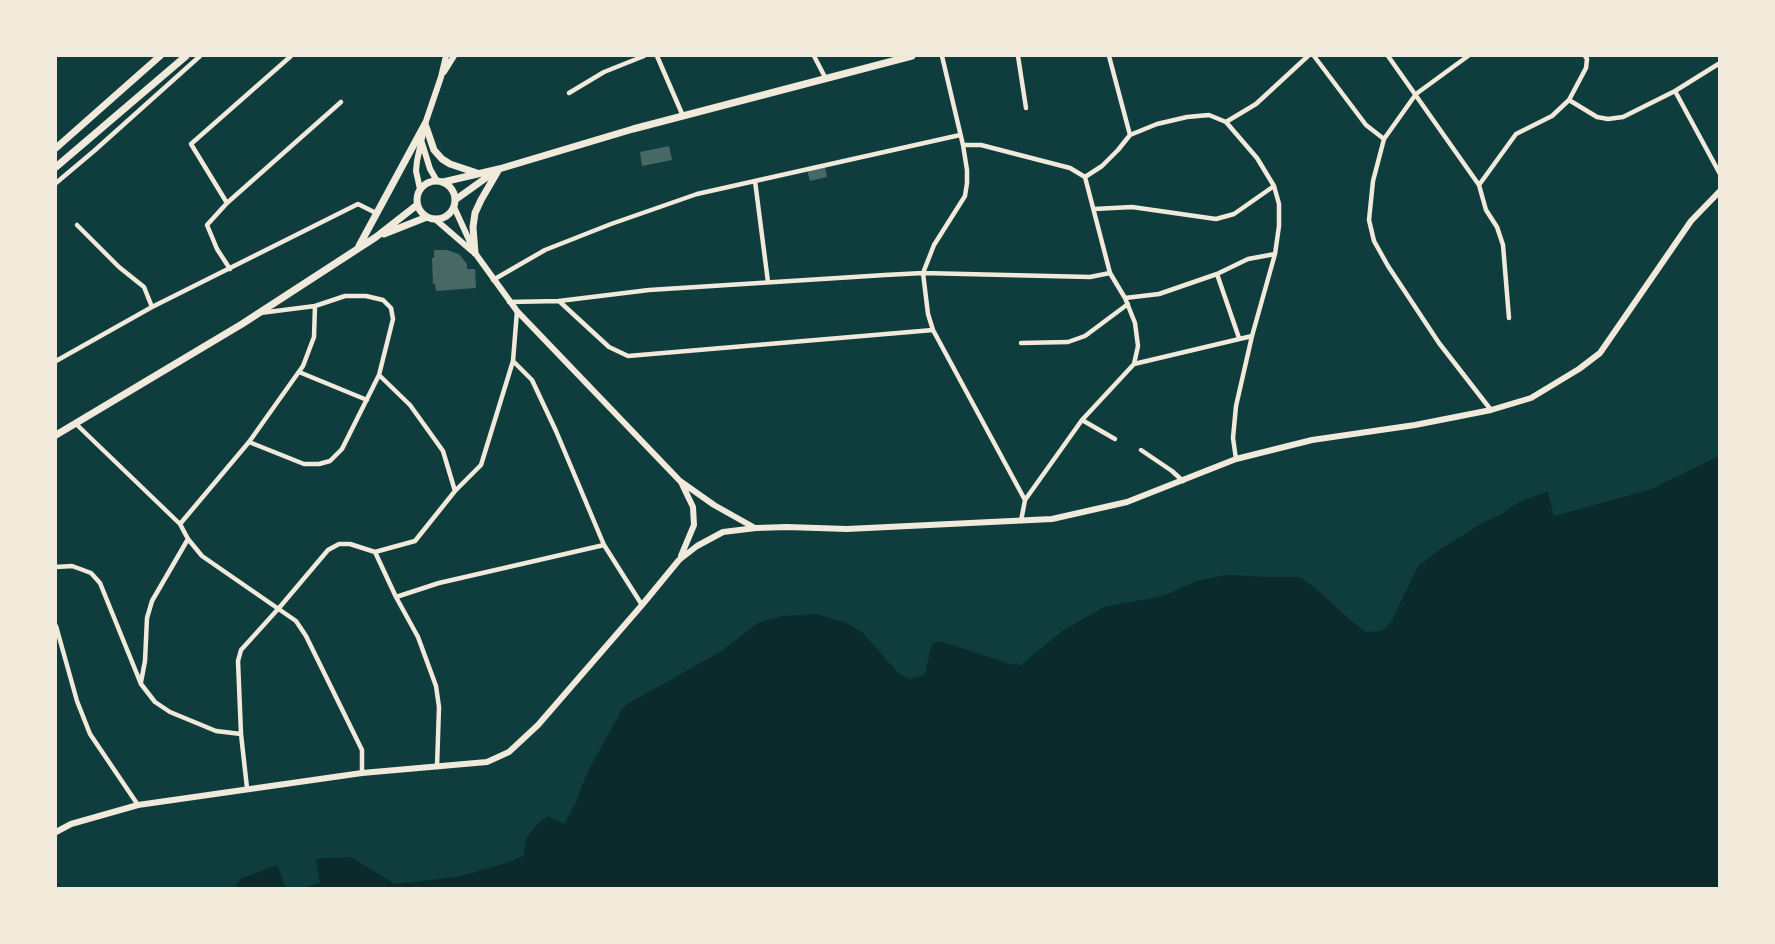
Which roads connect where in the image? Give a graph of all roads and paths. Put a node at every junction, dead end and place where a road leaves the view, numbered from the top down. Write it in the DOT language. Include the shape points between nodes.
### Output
graph roads {
  1 [pos="160,56"];
  2 [pos="186,56"];
  3 [pos="200,56"];
  4 [pos="291,56"];
  5 [pos="446,56"];
  6 [pos="454,56"];
  7 [pos="644,56"];
  8 [pos="657,56"];
  9 [pos="814,56"];
  10 [pos="912,56"];
  11 [pos="942,56"];
  12 [pos="1018,56"];
  13 [pos="1110,56"];
  14 [pos="1308,56"];
  15 [pos="1314,56"];
  16 [pos="1388,56"];
  17 [pos="1468,56"];
  18 [pos="1585,56"];
  19 [pos="1719,63"];
  20 [pos="441,77"];
  21 [pos="826,79"];
  22 [pos="1675,91"];
  23 [pos="569,93"];
  24 [pos="1416,94"];
  25 [pos="1569,100"];
  26 [pos="341,102"];
  27 [pos="1026,108"];
  28 [pos="683,116"];
  29 [pos="1226,122"];
  30 [pos="424,124"];
  31 [pos="960,135"];
  32 [pos="1130,135"];
  33 [pos="422,139"];
  34 [pos="1384,139"];
  35 [pos="963,145"];
  36 [pos="56,148"];
  37 [pos="56,167"];
  38 [pos="499,169"];
  39 [pos="477,173"];
  40 [pos="1719,174"];
  41 [pos="1085,177"];
  42 [pos="755,181"];
  43 [pos="440,182"];
  44 [pos="56,183"];
  45 [pos="1479,185"];
  46 [pos="1274,186"];
  47 [pos="420,189"];
  48 [pos="1719,191"];
  49 [pos="227,203"];
  50 [pos="454,203"];
  51 [pos="417,205"];
  52 [pos="1094,208"];
  53 [pos="376,213"];
  54 [pos="431,218"];
  55 [pos="77,225"];
  56 [pos="376,237"];
  57 [pos="357,248"];
  58 [pos="475,253"];
  59 [pos="1275,254"];
  60 [pos="230,269"];
  61 [pos="923,273"];
  62 [pos="1110,273"];
  63 [pos="1216,274"];
  64 [pos="493,280"];
  65 [pos="768,282"];
  66 [pos="1125,298"];
  67 [pos="559,301"];
  68 [pos="509,302"];
  69 [pos="1128,304"];
  70 [pos="315,306"];
  71 [pos="152,307"];
  72 [pos="517,311"];
  73 [pos="257,314"];
  74 [pos="1509,318"];
  75 [pos="933,330"];
  76 [pos="1252,336"];
  77 [pos="1239,338"];
  78 [pos="1021,343"];
  79 [pos="56,361"];
  80 [pos="513,361"];
  81 [pos="1134,364"];
  82 [pos="299,372"];
  83 [pos="379,375"];
  84 [pos="367,400"];
  85 [pos="1491,410"];
  86 [pos="1082,420"];
  87 [pos="75,423"];
  88 [pos="56,435"];
  89 [pos="1115,439"];
  90 [pos="249,442"];
  91 [pos="1141,450"];
  92 [pos="1236,459"];
  93 [pos="680,481"];
  94 [pos="1183,481"];
  95 [pos="455,491"];
  96 [pos="1025,500"];
  97 [pos="1021,521"];
  98 [pos="180,524"];
  99 [pos="756,528"];
  100 [pos="188,539"];
  101 [pos="603,546"];
  102 [pos="375,552"];
  103 [pos="679,560"];
  104 [pos="56,567"];
  105 [pos="396,597"];
  106 [pos="642,605"];
  107 [pos="279,608"];
  108 [pos="56,626"];
  109 [pos="141,684"];
  110 [pos="241,734"];
  111 [pos="437,767"];
  112 [pos="362,773"];
  113 [pos="247,788"];
  114 [pos="138,805"];
  115 [pos="56,832"];
  1 -- 36 [label="main road"];
  2 -- 37 [label="main road"];
  3 -- 44 [label="street"];
  4 -- 49 [label="street" via="191,144"];
  5 -- 20 [label="main road"];
  6 -- 20 [label="main road"];
  7 -- 23 [label="street" via="604,72"];
  8 -- 28 [label="street"];
  9 -- 21 [label="street"];
  10 -- 21 [label="main road"];
  11 -- 31 [label="street"];
  12 -- 27 [label="street"];
  13 -- 32 [label="street"];
  14 -- 29 [label="street" via="1256,104"];
  15 -- 34 [label="street" via="1366,125"];
  16 -- 24 [label="street"];
  17 -- 24 [label="street"];
  18 -- 25 [label="street" via="1586,68"];
  19 -- 22 [label="street"];
  20 -- 30 [label="main road"];
  21 -- 28 [label="main road"];
  22 -- 25 [label="street" via="1623,117 1608,119 1597,117"];
  22 -- 40 [label="street"];
  24 -- 34 [label="street"];
  24 -- 45 [label="street"];
  25 -- 45 [label="street" via="1552,116 1516,134"];
  26 -- 49 [label="street"];
  28 -- 38 [label="main road"];
  29 -- 32 [label="street" via="1209,115 1187,117"];
  29 -- 46 [label="street" via="1257,158"];
  30 -- 33 [label="main road"];
  30 -- 39 [label="main road" via="442,159"];
  30 -- 53 [label="main road"];
  31 -- 35 [label="street"];
  31 -- 42 [label="street"];
  32 -- 41 [label="street" via="1102,166"];
  33 -- 43 [label="main road" via="430,169"];
  33 -- 47 [label="main road" via="416,171"];
  34 -- 85 [label="street" via="1373,181 1369,220 1374,241 1439,343"];
  35 -- 41 [label="street" via="981,145 1070,168"];
  35 -- 61 [label="street" via="967,170 964,196 934,245"];
  38 -- 39 [label="main road"];
  38 -- 50 [label="main road"];
  38 -- 58 [label="main road" via="475,213"];
  39 -- 43 [label="main road"];
  41 -- 52 [label="street"];
  42 -- 64 [label="street" via="698,194 610,224 544,250"];
  42 -- 65 [label="street"];
  43 -- 47 [label="main road"];
  43 -- 50 [label="main road" via="452,189"];
  45 -- 74 [label="street" via="1503,244"];
  46 -- 52 [label="street" via="1234,214 1216,219 1132,207"];
  46 -- 59 [label="street" via="1279,204"];
  47 -- 51 [label="main road"];
  48 -- 85 [label="main road" via="1691,221 1600,353 1531,398"];
  49 -- 60 [label="street" via="207,225"];
  50 -- 54 [label="main road" via="446,216"];
  50 -- 58 [label="main road"];
  51 -- 54 [label="main road"];
  51 -- 56 [label="main road"];
  52 -- 62 [label="street"];
  53 -- 57 [label="main road"];
  53 -- 60 [label="street" via="358,204"];
  54 -- 56 [label="main road"];
  54 -- 58 [label="main road"];
  55 -- 71 [label="street" via="144,287"];
  56 -- 57 [label="main road"];
  57 -- 73 [label="main road"];
  58 -- 64 [label="main road"];
  59 -- 63 [label="street" via="1248,259"];
  59 -- 76 [label="street"];
  60 -- 71 [label="street"];
  61 -- 62 [label="street" via="1090,277"];
  61 -- 65 [label="street"];
  61 -- 75 [label="street"];
  62 -- 66 [label="street"];
  63 -- 66 [label="street" via="1159,294"];
  63 -- 77 [label="street"];
  64 -- 68 [label="main road"];
  65 -- 67 [label="street"];
  66 -- 69 [label="street"];
  67 -- 68 [label="street"];
  67 -- 75 [label="street" via="609,347 628,356"];
  68 -- 72 [label="main road"];
  69 -- 78 [label="street" via="1085,336 1068,342"];
  69 -- 81 [label="street" via="1138,346"];
  70 -- 73 [label="street"];
  70 -- 82 [label="street" via="314,337"];
  70 -- 83 [label="street" via="355,296 383,300 391,308 393,319"];
  71 -- 79 [label="street"];
  72 -- 80 [label="street"];
  72 -- 93 [label="main road"];
  73 -- 87 [label="main road"];
  75 -- 96 [label="street"];
  76 -- 77 [label="street"];
  76 -- 92 [label="street" via="1236,406"];
  77 -- 81 [label="street"];
  80 -- 95 [label="street" via="482,465"];
  80 -- 101 [label="street" via="532,380"];
  81 -- 86 [label="street"];
  82 -- 84 [label="street"];
  82 -- 90 [label="street"];
  83 -- 84 [label="street"];
  83 -- 95 [label="street" via="410,405 443,452"];
  84 -- 90 [label="street" via="342,449 319,464 304,464"];
  85 -- 92 [label="main road" via="1312,440"];
  86 -- 89 [label="street"];
  86 -- 96 [label="street"];
  87 -- 88 [label="main road"];
  87 -- 98 [label="street"];
  90 -- 98 [label="street"];
  91 -- 94 [label="street"];
  92 -- 94 [label="main road"];
  93 -- 99 [label="main road"];
  93 -- 103 [label="main road" via="693,507 694,525"];
  94 -- 97 [label="main road" via="1127,502 1073,516"];
  95 -- 102 [label="street" via="416,541"];
  96 -- 97 [label="street"];
  97 -- 99 [label="main road" via="847,529"];
  98 -- 100 [label="street"];
  99 -- 103 [label="main road" via="723,532"];
  100 -- 107 [label="street" via="202,556"];
  100 -- 109 [label="street" via="152,601"];
  101 -- 105 [label="street" via="438,583"];
  101 -- 106 [label="street"];
  102 -- 105 [label="street"];
  102 -- 107 [label="street" via="350,544 328,550"];
  103 -- 106 [label="main road"];
  104 -- 109 [label="street" via="72,566 91,573 100,583"];
  105 -- 111 [label="street" via="418,637 436,686"];
  106 -- 111 [label="main road" via="538,725 509,752 487,762"];
  107 -- 110 [label="street" via="241,650"];
  107 -- 112 [label="street" via="296,621 306,636 362,750"];
  108 -- 114 [label="street" via="90,734"];
  109 -- 110 [label="street" via="155,702 170,712 216,731"];
  110 -- 113 [label="street"];
  111 -- 112 [label="main road"];
  112 -- 113 [label="main road"];
  113 -- 114 [label="main road"];
  114 -- 115 [label="main road"];
}
